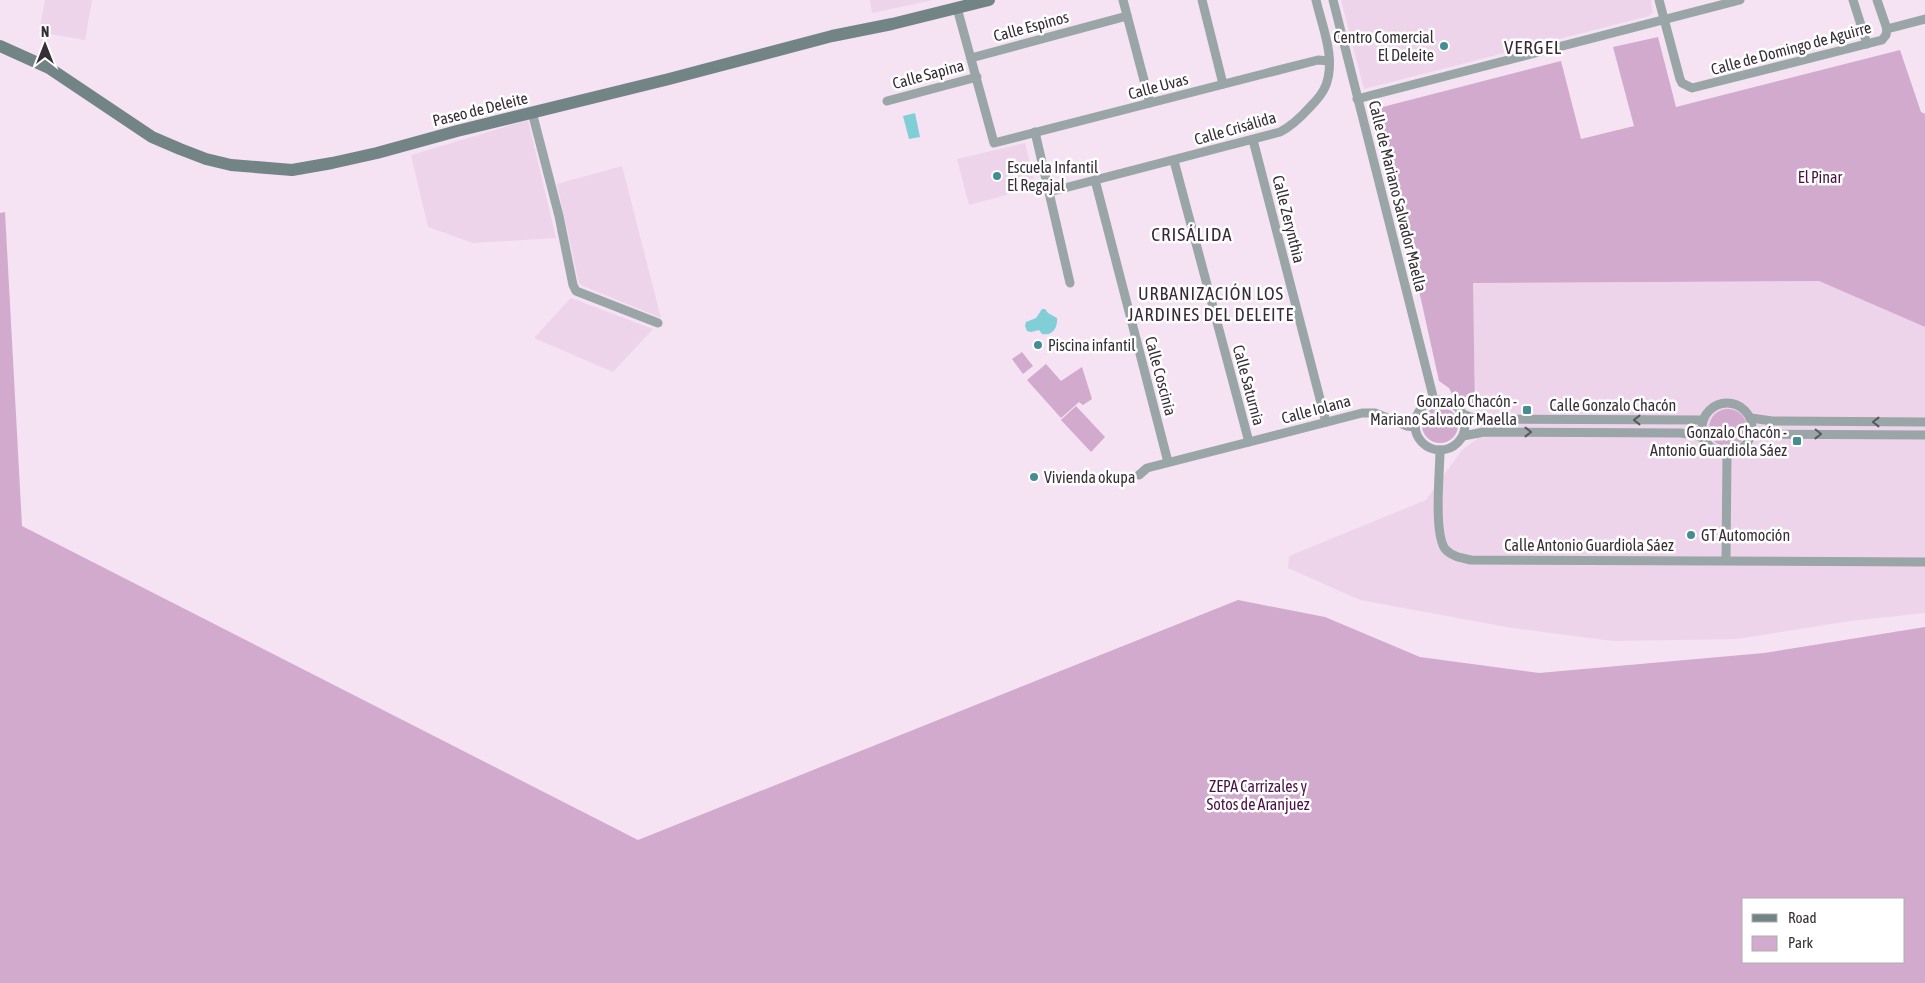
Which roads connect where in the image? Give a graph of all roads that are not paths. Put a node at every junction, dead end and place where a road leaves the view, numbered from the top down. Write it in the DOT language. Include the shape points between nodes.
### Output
graph roads {
  1 [pos="989,0"];
  2 [pos="1123,0"];
  3 [pos="1202,0"];
  4 [pos="1316,0"];
  5 [pos="1333,0"];
  6 [pos="1659,0"];
  7 [pos="1740,0"];
  8 [pos="1853,0"];
  9 [pos="1877,0"];
  10 [pos="957,8"];
  11 [pos="1127,16"];
  12 [pos="1664,19"];
  13 [pos="1925,19"];
  14 [pos="1887,29"];
  15 [pos="1867,44"];
  16 [pos="0,46"];
  17 [pos="971,58"];
  18 [pos="1330,61"];
  19 [pos="977,77"];
  20 [pos="1224,84"];
  21 [pos="1357,98"];
  22 [pos="887,101"];
  23 [pos="1150,103"];
  24 [pos="532,112"];
  25 [pos="1035,132"];
  26 [pos="1253,140"];
  27 [pos="1174,161"];
  28 [pos="1096,180"];
  29 [pos="1050,192"];
  30 [pos="1070,284"];
  31 [pos="658,323"];
  32 [pos="1434,400"];
  33 [pos="1463,414"];
  34 [pos="1751,418"];
  35 [pos="1703,420"];
  36 [pos="1326,422"];
  37 [pos="1925,422"];
  38 [pos="1415,427"];
  39 [pos="1752,434"];
  40 [pos="1925,435"];
  41 [pos="1463,436"];
  42 [pos="1704,439"];
  43 [pos="1248,442"];
  44 [pos="1440,450"];
  45 [pos="1727,454"];
  46 [pos="1168,462"];
  47 [pos="1139,475"];
  48 [pos="1726,560"];
  49 [pos="1925,562"];
  1 -- 10 [label="main road, Paseo de Deleite"];
  2 -- 11 [label="street"];
  3 -- 20 [label="street"];
  4 -- 18 [label="street, Calle Crisálida"];
  5 -- 21 [label="street, Calle de Mariano Salvador Maella"];
  6 -- 12 [label="street"];
  7 -- 12 [label="street"];
  8 -- 15 [label="street"];
  9 -- 14 [label="street"];
  10 -- 17 [label="street"];
  10 -- 24 [label="main road, Paseo de Deleite" via="832,36"];
  11 -- 17 [label="street, Calle Espinos"];
  11 -- 23 [label="street"];
  12 -- 15 [label="street, Calle de Domingo de Aguirre" via="1680,79 1686,86 1699,88"];
  12 -- 21 [label="street"];
  13 -- 14 [label="street, Calle de Domingo de Aguirre"];
  14 -- 15 [label="street, Calle de Domingo de Aguirre" via="1882,40"];
  16 -- 24 [label="main road, Paseo de Deleite" via="49,68 152,137 206,159 231,165 292,170 332,163"];
  17 -- 19 [label="street"];
  18 -- 20 [label="street, Calle Uvas" via="1318,60"];
  18 -- 26 [label="street, Calle Crisálida" via="1326,86 1301,117 1280,132"];
  19 -- 22 [label="street, Calle Sapina"];
  19 -- 25 [label="street, Calle Uvas" via="994,143"];
  20 -- 23 [label="street, Calle Uvas"];
  21 -- 32 [label="street, Calle de Mariano Salvador Maella"];
  23 -- 25 [label="street, Calle Uvas"];
  24 -- 31 [label="street" via="573,285 576,290"];
  25 -- 29 [label="street"];
  26 -- 27 [label="street, Calle Crisálida"];
  26 -- 36 [label="street, Calle Zerynthia"];
  27 -- 28 [label="street, Calle Crisálida"];
  27 -- 43 [label="street, Calle Saturnia"];
  28 -- 29 [label="street, Calle Crisálida"];
  28 -- 46 [label="street, Calle Coscinia"];
  29 -- 30 [label="street"];
  32 -- 33 [label="street" via="1454,404"];
  32 -- 38 [label="street" via="1422,407"];
  35 -- 33 [label="street, Calle Gonzalo Chacón, one-way" via="1484,419"];
  33 -- 41 [label="street"];
  34 -- 35 [label="street" via="1742,408 1727,403 1712,408"];
  37 -- 34 [label="street, one-way" via="1772,421"];
  34 -- 39 [label="street"];
  35 -- 42 [label="street"];
  36 -- 38 [label="street, Calle Iolana" via="1375,412"];
  36 -- 43 [label="street, Calle Iolana"];
  38 -- 44 [label="street" via="1420,440 1432,449"];
  39 -- 40 [label="street, one-way"];
  39 -- 45 [label="street" via="1750,441 1740,450"];
  41 -- 42 [label="street, Calle Gonzalo Chacón, one-way" via="1484,432 1681,433"];
  41 -- 44 [label="street" via="1453,446"];
  42 -- 45 [label="street" via="1714,449"];
  43 -- 46 [label="street, Calle Iolana"];
  44 -- 48 [label="street, Calle Antonio Guardiola Sáez" via="1439,530 1447,551 1458,557 1471,560"];
  45 -- 48 [label="street"];
  46 -- 47 [label="street, Calle Iolana" via="1147,468"];
  48 -- 49 [label="street, Calle Antonio Guardiola Sáez"];
}
